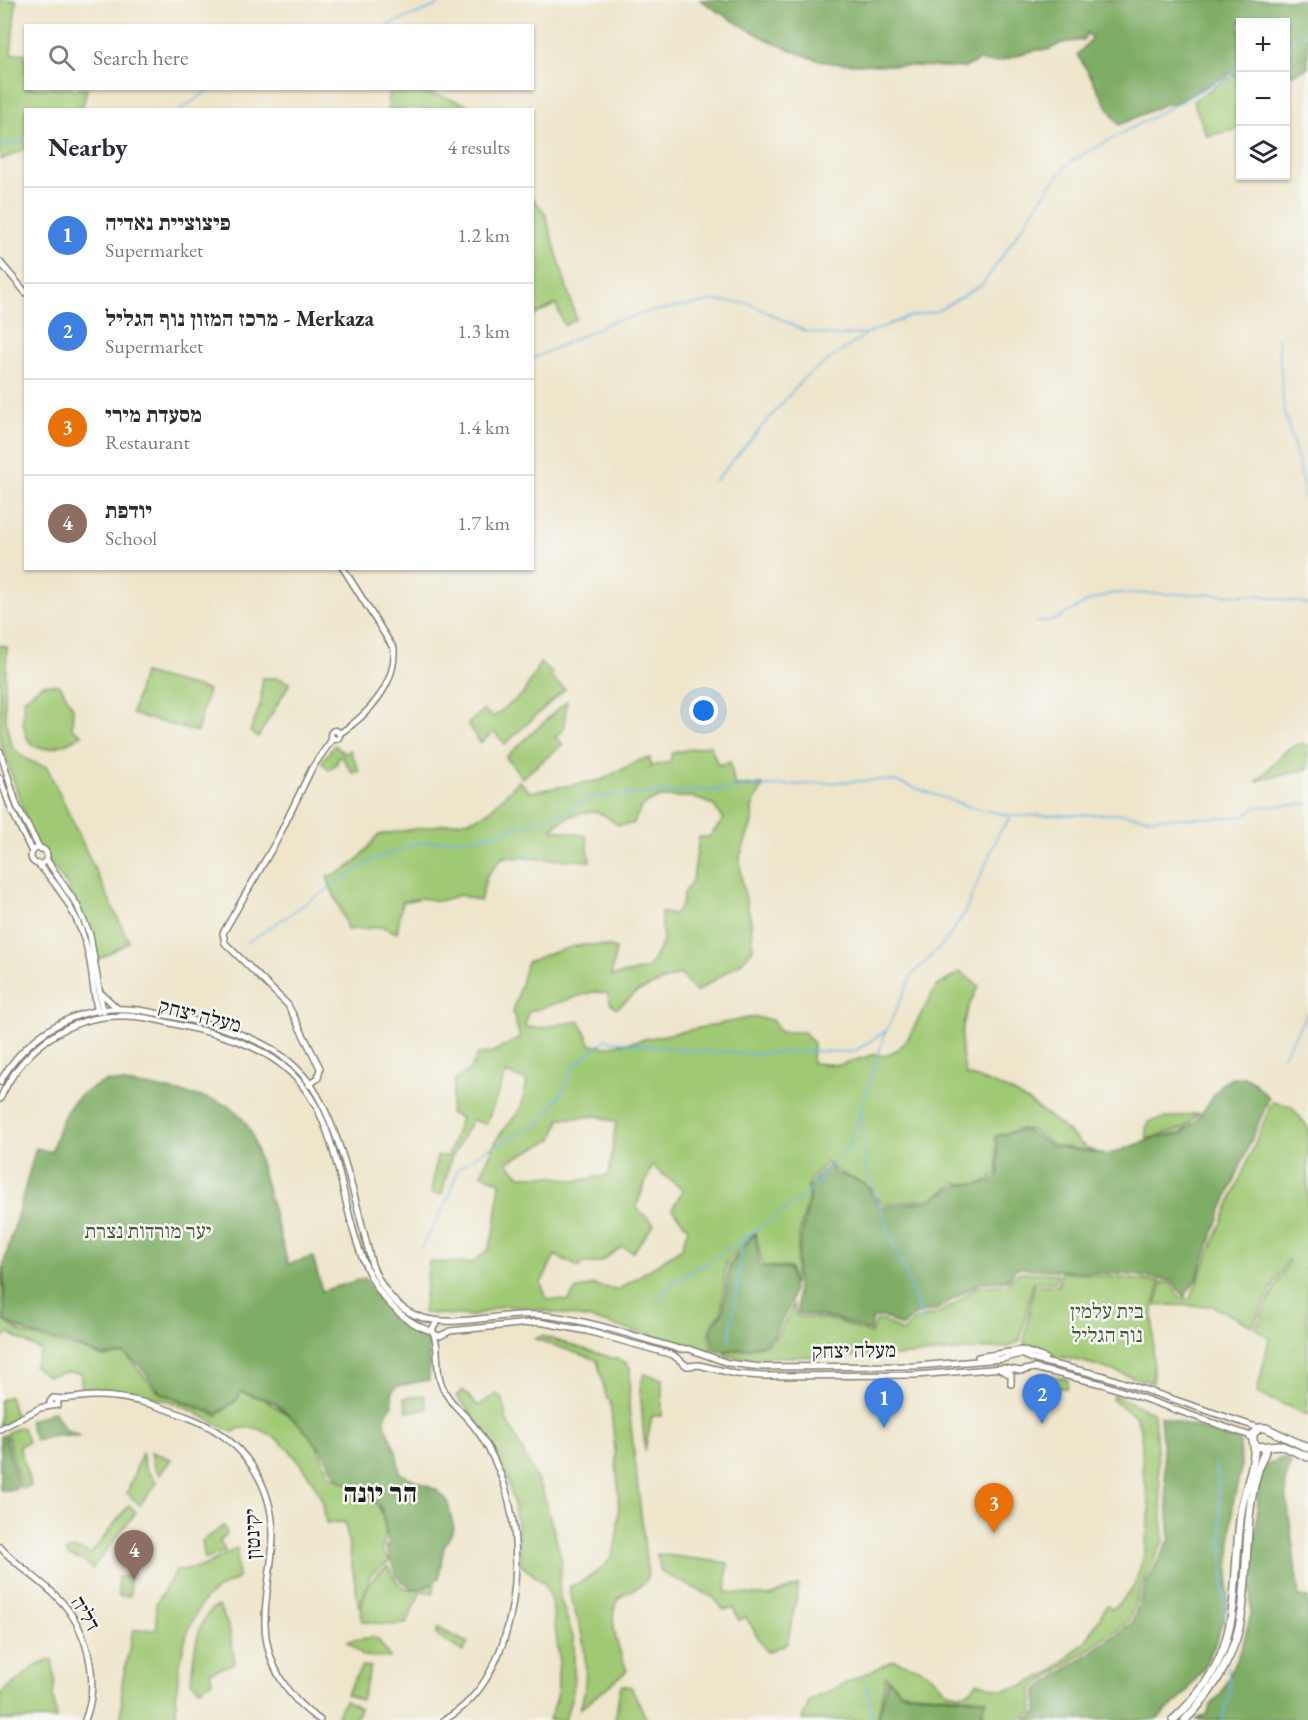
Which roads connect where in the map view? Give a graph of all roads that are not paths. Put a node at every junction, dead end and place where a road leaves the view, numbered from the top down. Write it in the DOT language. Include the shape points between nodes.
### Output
graph roads {
  1 [pos="0,262"];
  2 [pos="24,291"];
  3 [pos="344,570"];
  4 [pos="0,751"];
  5 [pos="0,778"];
  6 [pos="40,849"];
  7 [pos="32,852"];
  8 [pos="46,859"];
  9 [pos="38,864"];
  10 [pos="102,993"];
  11 [pos="95,996"];
  12 [pos="117,1009"];
  13 [pos="101,1010"];
  14 [pos="83,1014"];
  15 [pos="102,1017"];
  16 [pos="0,1082"];
  17 [pos="308,1086"];
  18 [pos="0,1099"];
  19 [pos="442,1321"];
  20 [pos="434,1333"];
  21 [pos="444,1334"];
  22 [pos="686,1350"];
  23 [pos="694,1352"];
  24 [pos="1016,1356"];
  25 [pos="1026,1356"];
  26 [pos="680,1360"];
  27 [pos="941,1363"];
  28 [pos="439,1364"];
  29 [pos="692,1365"];
  30 [pos="997,1368"];
  31 [pos="1014,1368"];
  32 [pos="1026,1369"];
  33 [pos="1112,1379"];
  34 [pos="1011,1384"];
  35 [pos="1259,1428"];
  36 [pos="0,1429"];
  37 [pos="1269,1430"];
  38 [pos="1253,1442"];
  39 [pos="1268,1447"];
  40 [pos="1308,1448"];
  41 [pos="1308,1457"];
  42 [pos="0,1547"];
  43 [pos="85,1720"];
  44 [pos="320,1720"];
  45 [pos="444,1720"];
  46 [pos="1173,1720"];
  47 [pos="1185,1720"];
  1 -- 2 [label="street"];
  3 -- 17 [label="street" via="394,649 387,681 363,717 339,734 333,731 333,738 312,768 277,840 223,933 225,943 288,1005 303,1031 320,1068 318,1078"];
  4 -- 6 [label="street" via="17,806"];
  5 -- 7 [label="street"];
  6 -- 7 [label="street"];
  6 -- 8 [label="street"];
  7 -- 9 [label="street" via="32,859"];
  8 -- 9 [label="street"];
  8 -- 10 [label="street" via="86,925"];
  9 -- 11 [label="street" via="64,897 80,927"];
  10 -- 12 [label="street"];
  10 -- 13 [label="street"];
  11 -- 13 [label="street"];
  11 -- 14 [label="street"];
  12 -- 13 [label="street, מעלה יצחק"];
  12 -- 17 [label="street, מעלה יצחק" via="141,1010 248,1036 284,1057"];
  13 -- 14 [label="street, מעלה יצחק"];
  13 -- 15 [label="street"];
  14 -- 16 [label="street, מעלה יצחק" via="59,1023 37,1038"];
  15 -- 17 [label="street, מעלה יצחק" via="140,1017 230,1037 273,1058"];
  15 -- 18 [label="street, מעלה יצחק" via="70,1026 42,1044 18,1067"];
  17 -- 19 [label="street, מעלה יצחק" via="323,1105 334,1131 380,1281 405,1308 426,1320"];
  17 -- 20 [label="street, מעלה יצחק" via="327,1133 371,1279 391,1306"];
  19 -- 20 [label="street" via="433,1325"];
  19 -- 21 [label="street" via="447,1326"];
  19 -- 22 [label="street, מעלה יצחק" via="550,1316"];
  20 -- 21 [label="street"];
  20 -- 28 [label="street"];
  21 -- 26 [label="street" via="515,1323 549,1323 611,1337"];
  21 -- 28 [label="street"];
  22 -- 23 [label="street"];
  22 -- 26 [label="street"];
  23 -- 27 [label="street, מעלה יצחק" via="717,1361 749,1366"];
  23 -- 29 [label="street" via="696,1360"];
  24 -- 25 [label="street"];
  24 -- 27 [label="street, מעלה יצחק"];
  24 -- 31 [label="street"];
  25 -- 32 [label="street"];
  25 -- 33 [label="street"];
  26 -- 29 [label="street" via="684,1365"];
  27 -- 33 [label="street" via="1022,1350 1090,1368"];
  28 -- 45 [label="street" via="444,1390 474,1426 500,1473 509,1503 515,1552 507,1630 496,1662 478,1692"];
  29 -- 30 [label="street, מעלה יצחק" via="772,1376 916,1375"];
  30 -- 31 [label="street, מעלה יצחק"];
  30 -- 34 [label="street" via="1011,1375"];
  31 -- 32 [label="street"];
  32 -- 38 [label="street" via="1102,1384 1248,1435"];
  33 -- 35 [label="street"];
  35 -- 37 [label="main road"];
  35 -- 38 [label="main road" via="1254,1432"];
  36 -- 44 [label="street, יקינטון" via="51,1403 96,1396 120,1397 185,1416 217,1431 251,1463 266,1491 273,1533 265,1624 268,1649 290,1693"];
  37 -- 39 [label="main road" via="1272,1438"];
  37 -- 40 [label="main road"];
  38 -- 39 [label="main road" via="1261,1448"];
  38 -- 46 [label="main road" via="1240,1514 1231,1625 1206,1682"];
  39 -- 41 [label="main road" via="1280,1445"];
  39 -- 47 [label="main road" via="1250,1504 1237,1635 1217,1679"];
  42 -- 43 [label="street, דליה" via="56,1596 81,1633 91,1672"];
}
